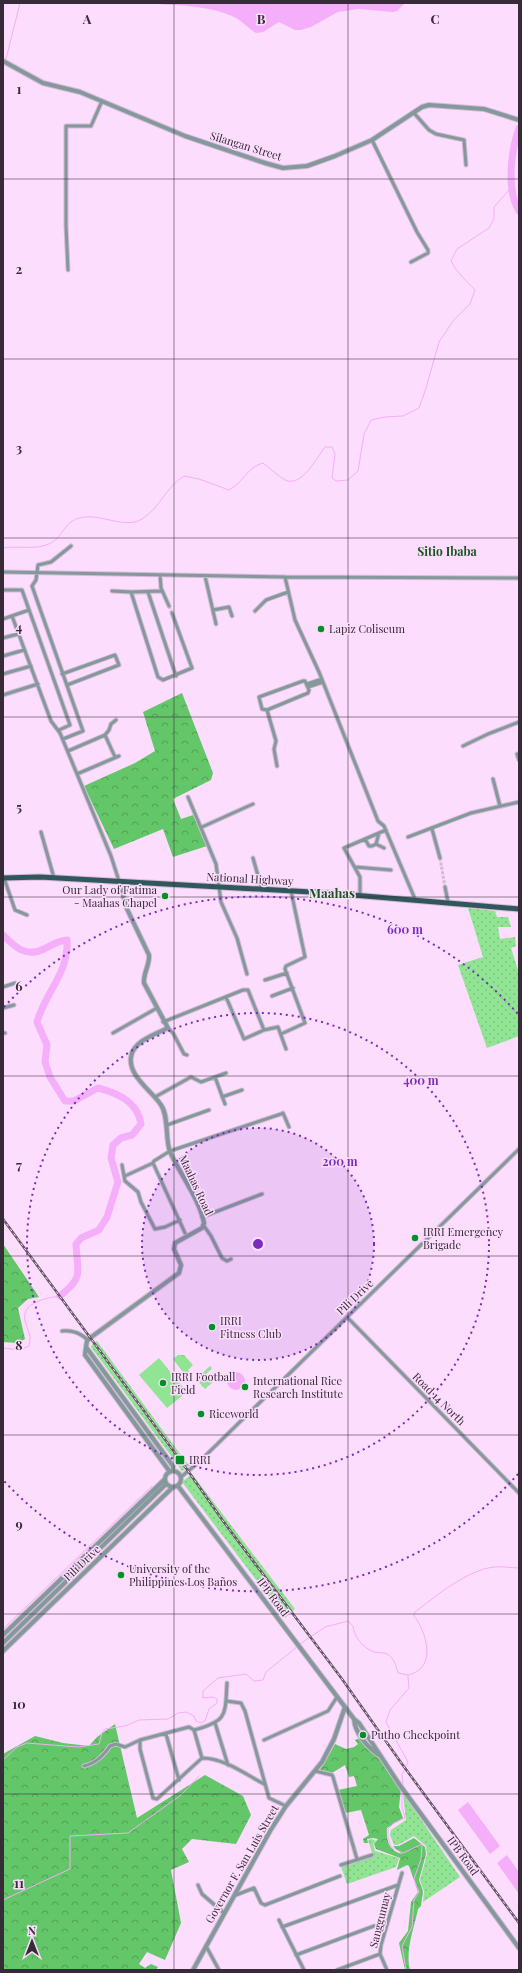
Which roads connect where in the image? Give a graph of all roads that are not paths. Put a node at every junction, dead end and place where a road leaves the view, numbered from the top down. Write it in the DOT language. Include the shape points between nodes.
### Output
graph roads {
  1 [pos="3,61"];
  2 [pos="102,101"];
  3 [pos="414,113"];
  4 [pos="519,120"];
  5 [pos="372,140"];
  6 [pos="466,165"];
  7 [pos="411,262"];
  8 [pos="68,270"];
  9 [pos="71,546"];
  10 [pos="3,572"];
  11 [pos="38,573"];
  12 [pos="160,575"];
  13 [pos="205,576"];
  14 [pos="284,577"];
  15 [pos="519,578"];
  16 [pos="3,590"];
  17 [pos="112,591"];
  18 [pos="162,591"];
  19 [pos="131,592"];
  20 [pos="148,592"];
  21 [pos="288,592"];
  22 [pos="169,606"];
  23 [pos="29,610"];
  24 [pos="213,610"];
  25 [pos="254,611"];
  26 [pos="172,613"];
  27 [pos="12,616"];
  28 [pos="232,616"];
  29 [pos="3,619"];
  30 [pos="216,624"];
  31 [pos="18,634"];
  32 [pos="3,638"];
  33 [pos="24,650"];
  34 [pos="3,656"];
  35 [pos="31,666"];
  36 [pos="3,674"];
  37 [pos="62,674"];
  38 [pos="176,676"];
  39 [pos="322,680"];
  40 [pos="38,684"];
  41 [pos="67,685"];
  42 [pos="308,685"];
  43 [pos="3,695"];
  44 [pos="267,710"];
  45 [pos="116,720"];
  46 [pos="519,722"];
  47 [pos="59,730"];
  48 [pos="105,735"];
  49 [pos="63,740"];
  50 [pos="463,746"];
  51 [pos="68,751"];
  52 [pos="519,754"];
  53 [pos="119,756"];
  54 [pos="115,757"];
  55 [pos="519,760"];
  56 [pos="277,766"];
  57 [pos="77,774"];
  58 [pos="493,780"];
  59 [pos="188,797"];
  60 [pos="519,802"];
  61 [pos="253,804"];
  62 [pos="500,806"];
  63 [pos="202,827"];
  64 [pos="432,829"];
  65 [pos="386,830"];
  66 [pos="41,832"];
  67 [pos="379,833"];
  68 [pos="408,837"];
  69 [pos="365,839"];
  70 [pos="376,844"];
  71 [pos="384,848"];
  72 [pos="253,858"];
  73 [pos="440,858"];
  74 [pos="355,867"];
  75 [pos="391,870"];
  76 [pos="3,878"];
  77 [pos="54,878"];
  78 [pos="119,881"];
  79 [pos="445,887"];
  80 [pos="220,888"];
  81 [pos="262,890"];
  82 [pos="291,891"];
  83 [pos="360,895"];
  84 [pos="415,899"];
  85 [pos="448,902"];
  86 [pos="519,909"];
  87 [pos="27,915"];
  88 [pos="287,973"];
  89 [pos="247,974"];
  90 [pos="265,980"];
  91 [pos="15,983"];
  92 [pos="3,987"];
  93 [pos="293,988"];
  94 [pos="272,996"];
  95 [pos="226,997"];
  96 [pos="14,1005"];
  97 [pos="3,1008"];
  98 [pos="156,1008"];
  99 [pos="163,1022"];
  100 [pos="168,1028"];
  101 [pos="264,1030"];
  102 [pos="113,1033"];
  103 [pos="281,1034"];
  104 [pos="286,1049"];
  105 [pos="187,1055"];
  106 [pos="226,1073"];
  107 [pos="215,1077"];
  108 [pos="242,1090"];
  109 [pos="155,1097"];
  110 [pos="222,1097"];
  111 [pos="225,1104"];
  112 [pos="209,1110"];
  113 [pos="167,1125"];
  114 [pos="289,1127"];
  115 [pos="519,1149"];
  116 [pos="170,1151"];
  117 [pos="153,1163"];
  118 [pos="122,1165"];
  119 [pos="125,1176"];
  120 [pos="262,1194"];
  121 [pos="202,1217"];
  122 [pos="180,1220"];
  123 [pos="204,1226"];
  124 [pos="185,1233"];
  125 [pos="231,1259"];
  126 [pos="346,1317"];
  127 [pos="62,1330"];
  128 [pos="88,1340"];
  129 [pos="203,1458"];
  130 [pos="200,1461"];
  131 [pos="172,1471"];
  132 [pos="181,1477"];
  133 [pos="166,1482"];
  134 [pos="178,1486"];
  135 [pos="173,1487"];
  136 [pos="519,1493"];
  137 [pos="3,1635"];
  138 [pos="3,1643"];
  139 [pos="3,1651"];
  140 [pos="227,1683"];
  141 [pos="337,1697"];
  142 [pos="226,1701"];
  143 [pos="345,1707"];
  144 [pos="216,1723"];
  145 [pos="194,1730"];
  146 [pos="166,1734"];
  147 [pos="140,1740"];
  148 [pos="264,1740"];
  149 [pos="202,1758"];
  150 [pos="228,1765"];
  151 [pos="84,1766"];
  152 [pos="315,1771"];
  153 [pos="179,1780"];
  154 [pos="264,1784"];
  155 [pos="286,1806"];
  156 [pos="372,1855"];
  157 [pos="357,1859"];
  158 [pos="341,1865"];
  159 [pos="402,1873"];
  160 [pos="340,1876"];
  161 [pos="198,1885"];
  162 [pos="398,1885"];
  163 [pos="236,1895"];
  164 [pos="224,1913"];
  165 [pos="279,1920"];
  166 [pos="385,1926"];
  167 [pos="282,1927"];
  168 [pos="206,1946"];
  169 [pos="519,1948"];
  170 [pos="380,1954"];
  171 [pos="296,1955"];
  172 [pos="193,1970"];
  173 [pos="219,1970"];
  174 [pos="304,1970"];
  175 [pos="337,1970"];
  176 [pos="387,1970"];
  1 -- 2 [label="street, Silangan Street" via="43,83 80,92"];
  2 -- 5 [label="street, Silangan Street" via="185,136 283,168 307,166"];
  2 -- 8 [label="street" via="91,126 66,126"];
  3 -- 4 [label="street, Silangan Street" via="422,107 439,105 484,109"];
  3 -- 5 [label="street, Silangan Street"];
  3 -- 6 [label="street" via="433,132 464,140"];
  5 -- 7 [label="street" via="428,250 428,253"];
  9 -- 11 [label="street" via="51,562 38,564"];
  10 -- 11 [label="street"];
  11 -- 12 [label="street"];
  11 -- 37 [label="street" via="32,588"];
  12 -- 13 [label="street"];
  12 -- 18 [label="street"];
  13 -- 14 [label="street"];
  13 -- 24 [label="street"];
  14 -- 15 [label="street"];
  14 -- 21 [label="street"];
  16 -- 23 [label="street" via="22,590"];
  17 -- 19 [label="street"];
  18 -- 20 [label="street"];
  18 -- 22 [label="street"];
  19 -- 20 [label="street"];
  19 -- 38 [label="street" via="158,677 163,680"];
  20 -- 38 [label="street"];
  21 -- 25 [label="street" via="266,600"];
  21 -- 39 [label="street" via="295,620"];
  23 -- 27 [label="street"];
  23 -- 47 [label="street" via="70,725"];
  24 -- 28 [label="street" via="229,607"];
  24 -- 30 [label="street"];
  26 -- 38 [label="street" via="192,668"];
  27 -- 29 [label="street"];
  27 -- 31 [label="street"];
  31 -- 32 [label="street"];
  31 -- 33 [label="street"];
  33 -- 34 [label="street"];
  33 -- 35 [label="street"];
  35 -- 36 [label="street"];
  35 -- 40 [label="street"];
  37 -- 41 [label="street"];
  37 -- 41 [label="street" via="115,655 119,665"];
  39 -- 42 [label="street"];
  39 -- 65 [label="street" via="378,821"];
  40 -- 43 [label="street"];
  40 -- 47 [label="street" via="51,721"];
  41 -- 49 [label="street" via="83,731"];
  42 -- 44 [label="street" via="308,693"];
  42 -- 44 [label="street" via="303,681 259,697 262,709"];
  44 -- 56 [label="street" via="276,741 274,749"];
  45 -- 48 [label="street"];
  46 -- 50 [label="street"];
  47 -- 49 [label="street"];
  48 -- 51 [label="street"];
  48 -- 54 [label="street"];
  49 -- 51 [label="street"];
  51 -- 57 [label="street"];
  52 -- 55 [label="street"];
  53 -- 54 [label="street"];
  54 -- 57 [label="street"];
  57 -- 78 [label="street"];
  58 -- 62 [label="street"];
  59 -- 63 [label="street"];
  60 -- 62 [label="street"];
  61 -- 63 [label="street"];
  62 -- 64 [label="street" via="471,813"];
  63 -- 80 [label="street" via="216,864"];
  64 -- 68 [label="street"];
  64 -- 73 [label="street"];
  65 -- 67 [label="street"];
  65 -- 84 [label="street"];
  66 -- 77 [label="street"];
  67 -- 69 [label="street"];
  67 -- 70 [label="street"];
  69 -- 70 [label="street" via="369,846"];
  69 -- 74 [label="street" via="344,848"];
  70 -- 71 [label="street"];
  72 -- 81 [label="street"];
  74 -- 75 [label="street"];
  74 -- 83 [label="street" via="361,880"];
  76 -- 77 [label="main road, National Highway"];
  76 -- 87 [label="street" via="15,910"];
  77 -- 78 [label="main road, National Highway"];
  78 -- 80 [label="main road, National Highway"];
  78 -- 98 [label="street" via="127,909 149,955 144,983"];
  79 -- 85 [label="street"];
  80 -- 81 [label="main road, National Highway"];
  80 -- 89 [label="street" via="221,902 237,938"];
  81 -- 82 [label="main road, National Highway"];
  82 -- 83 [label="main road, National Highway"];
  82 -- 88 [label="street" via="305,957 286,966"];
  83 -- 84 [label="main road, National Highway"];
  84 -- 85 [label="main road, National Highway"];
  85 -- 86 [label="main road, National Highway"];
  88 -- 90 [label="street"];
  88 -- 93 [label="street"];
  91 -- 92 [label="street"];
  93 -- 94 [label="street"];
  93 -- 103 [label="street" via="305,1023"];
  95 -- 99 [label="street"];
  95 -- 101 [label="street" via="248,990"];
  95 -- 101 [label="street" via="244,1039"];
  96 -- 97 [label="street"];
  98 -- 99 [label="street"];
  98 -- 102 [label="street"];
  99 -- 100 [label="street"];
  100 -- 105 [label="street"];
  100 -- 109 [label="street, Maahas Road" via="137,1045 131,1056 133,1069"];
  101 -- 103 [label="street" via="278,1027"];
  103 -- 104 [label="street"];
  106 -- 107 [label="street"];
  107 -- 109 [label="street" via="200,1082 191,1077"];
  107 -- 110 [label="street"];
  108 -- 110 [label="street"];
  109 -- 113 [label="street, Maahas Road" via="162,1106"];
  110 -- 111 [label="street"];
  112 -- 113 [label="street"];
  113 -- 116 [label="street, Maahas Road"];
  114 -- 116 [label="street" via="283,1113"];
  115 -- 126 [label="street, Pili Drive"];
  116 -- 117 [label="street"];
  116 -- 121 [label="street, Maahas Road"];
  117 -- 119 [label="street"];
  117 -- 122 [label="street"];
  118 -- 119 [label="street"];
  119 -- 122 [label="street" via="125,1181 138,1192 155,1229"];
  120 -- 121 [label="street"];
  121 -- 123 [label="street, Maahas Road"];
  122 -- 124 [label="street"];
  123 -- 125 [label="street" via="222,1258"];
  123 -- 128 [label="street, Maahas Road" via="175,1243 174,1249 182,1265 179,1273"];
  126 -- 129 [label="street, Pili Drive"];
  126 -- 136 [label="street, Road 14 North"];
  127 -- 128 [label="street" via="71,1330"];
  128 -- 131 [label="street" via="86,1347 173,1466"];
  130 -- 132 [label="street"];
  131 -- 132 [label="street"];
  131 -- 133 [label="street" via="166,1475"];
  132 -- 134 [label="street"];
  133 -- 135 [label="street"];
  133 -- 137 [label="street"];
  133 -- 138 [label="street"];
  134 -- 135 [label="street"];
  134 -- 141 [label="street, IPB Road"];
  135 -- 139 [label="street, Pili Drive"];
  140 -- 142 [label="street"];
  141 -- 143 [label="street, IPB Road"];
  141 -- 148 [label="street" via="328,1712"];
  142 -- 144 [label="street" via="221,1718"];
  142 -- 154 [label="street" via="241,1703 245,1711"];
  143 -- 152 [label="street, Governor F. San Luis Street" via="328,1751"];
  143 -- 169 [label="street, IPB Road" via="354,1719 354,1726 365,1743 379,1755"];
  144 -- 145 [label="street"];
  144 -- 150 [label="street"];
  145 -- 146 [label="street" via="190,1727"];
  145 -- 149 [label="street"];
  146 -- 147 [label="street"];
  146 -- 153 [label="street"];
  147 -- 151 [label="street" via="125,1747 116,1744 110,1746 93,1764"];
  147 -- 153 [label="street" via="153,1798 157,1799"];
  149 -- 150 [label="street"];
  149 -- 153 [label="street"];
  150 -- 154 [label="street"];
  152 -- 155 [label="street, Governor F. San Luis Street"];
  152 -- 157 [label="street" via="333,1777"];
  154 -- 155 [label="street" via="268,1798"];
  155 -- 163 [label="street, Governor F. San Luis Street" via="266,1837"];
  156 -- 157 [label="street"];
  157 -- 158 [label="street"];
  159 -- 162 [label="street, Sanggumay"];
  160 -- 163 [label="street" via="265,1905 261,1903 254,1888"];
  161 -- 164 [label="street" via="202,1894"];
  162 -- 166 [label="street, Sanggumay"];
  162 -- 167 [label="street"];
  163 -- 164 [label="street, Governor F. San Luis Street"];
  164 -- 168 [label="street, Governor F. San Luis Street"];
  165 -- 167 [label="street"];
  166 -- 170 [label="street, Sanggumay"];
  166 -- 171 [label="street" via="374,1926"];
  167 -- 171 [label="street"];
  168 -- 172 [label="street, Governor F. San Luis Street"];
  168 -- 173 [label="street"];
  170 -- 175 [label="street"];
  170 -- 176 [label="street, Sanggumay"];
  171 -- 174 [label="street"];
}
